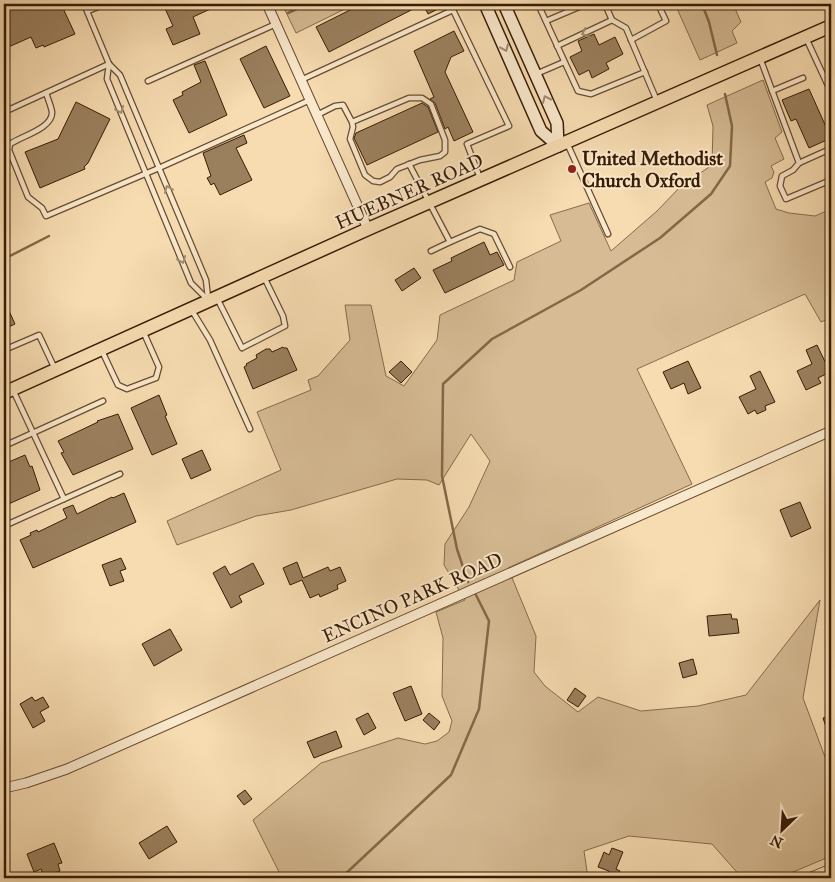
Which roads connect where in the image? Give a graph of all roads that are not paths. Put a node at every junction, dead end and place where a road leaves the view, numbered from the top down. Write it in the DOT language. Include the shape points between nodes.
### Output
graph roads {
  1 [pos="84,4"];
  2 [pos="105,4"];
  3 [pos="267,4"];
  4 [pos="450,4"];
  5 [pos="485,4"];
  6 [pos="504,4"];
  7 [pos="538,4"];
  8 [pos="586,4"];
  9 [pos="605,4"];
  10 [pos="658,4"];
  11 [pos="453,10"];
  12 [pos="88,11"];
  13 [pos="612,20"];
  14 [pos="546,21"];
  15 [pos="276,24"];
  16 [pos="831,26"];
  17 [pos="806,37"];
  18 [pos="631,40"];
  19 [pos="557,46"];
  20 [pos="760,57"];
  21 [pos="564,62"];
  22 [pos="109,64"];
  23 [pos="645,72"];
  24 [pos="535,74"];
  25 [pos="803,78"];
  26 [pos="301,80"];
  27 [pos="148,81"];
  28 [pos="829,81"];
  29 [pos="772,91"];
  30 [pos="831,92"];
  31 [pos="46,93"];
  32 [pos="310,100"];
  33 [pos="658,102"];
  34 [pos="4,112"];
  35 [pos="317,115"];
  36 [pos="352,122"];
  37 [pos="562,144"];
  38 [pos="831,151"];
  39 [pos="799,162"];
  40 [pos="409,164"];
  41 [pos="159,168"];
  42 [pos="146,173"];
  43 [pos="481,180"];
  44 [pos="831,180"];
  45 [pos="429,202"];
  46 [pos="368,228"];
  47 [pos="608,234"];
  48 [pos="450,242"];
  49 [pos="432,251"];
  50 [pos="510,267"];
  51 [pos="263,276"];
  52 [pos="212,298"];
  53 [pos="190,308"];
  54 [pos="143,329"];
  55 [pos="101,348"];
  56 [pos="4,350"];
  57 [pos="56,369"];
  58 [pos="8,391"];
  59 [pos="103,401"];
  60 [pos="250,429"];
  61 [pos="831,431"];
  62 [pos="34,432"];
  63 [pos="4,446"];
  64 [pos="120,474"];
  65 [pos="64,499"];
  66 [pos="4,526"];
  67 [pos="4,788"];
  68 [pos="831,869"];
  69 [pos="809,878"];
  1 -- 12 [label="lane"];
  2 -- 12 [label="lane"];
  3 -- 15 [label="street"];
  4 -- 11 [label="lane"];
  5 -- 37 [label="street, one-way" via="540,131"];
  6 -- 24 [label="street"];
  7 -- 14 [label="lane"];
  8 -- 14 [label="lane"];
  9 -- 13 [label="lane"];
  10 -- 18 [label="lane" via="666,21"];
  11 -- 26 [label="lane"];
  11 -- 43 [label="lane" via="508,126 467,144"];
  12 -- 22 [label="lane"];
  13 -- 18 [label="lane" via="626,28"];
  13 -- 19 [label="lane, one-way"];
  14 -- 19 [label="lane"];
  15 -- 26 [label="street"];
  15 -- 27 [label="lane"];
  16 -- 17 [label="main road, HUEBNER ROAD"];
  17 -- 20 [label="main road, HUEBNER ROAD"];
  17 -- 28 [label="lane"];
  18 -- 23 [label="lane"];
  19 -- 21 [label="lane"];
  20 -- 29 [label="lane"];
  20 -- 33 [label="main road, HUEBNER ROAD"];
  21 -- 23 [label="lane" via="578,91 591,94"];
  21 -- 24 [label="lane"];
  22 -- 31 [label="lane"];
  22 -- 41 [label="lane" via="120,75"];
  22 -- 42 [label="lane, one-way" via="107,79"];
  23 -- 33 [label="lane"];
  37 -- 24 [label="street, one-way" via="557,123"];
  25 -- 29 [label="lane"];
  26 -- 32 [label="street"];
  28 -- 30 [label="lane"];
  29 -- 39 [label="lane"];
  31 -- 34 [label="lane"];
  31 -- 42 [label="lane" via="52,114 49,122 10,144 9,150 28,197 42,208 46,216"];
  32 -- 35 [label="street"];
  32 -- 41 [label="lane"];
  33 -- 37 [label="main road, HUEBNER ROAD"];
  35 -- 36 [label="lane" via="343,104"];
  35 -- 46 [label="street"];
  36 -- 40 [label="lane" via="350,139 365,175 373,181 380,182"];
  36 -- 40 [label="lane" via="409,98 422,98 431,104 445,140 445,152"];
  37 -- 43 [label="main road, HUEBNER ROAD"];
  37 -- 47 [label="lane"];
  38 -- 39 [label="lane"];
  39 -- 44 [label="lane" via="782,176 780,186 786,199"];
  40 -- 45 [label="lane"];
  41 -- 42 [label="lane"];
  52 -- 41 [label="lane, one-way"];
  42 -- 52 [label="lane, one-way" via="191,283"];
  43 -- 45 [label="main road, HUEBNER ROAD"];
  45 -- 46 [label="main road, HUEBNER ROAD"];
  45 -- 48 [label="lane"];
  46 -- 51 [label="main road, HUEBNER ROAD"];
  48 -- 49 [label="lane"];
  48 -- 50 [label="lane" via="480,229 494,234"];
  51 -- 52 [label="main road, HUEBNER ROAD"];
  51 -- 52 [label="lane" via="285,326 242,348"];
  52 -- 53 [label="main road, HUEBNER ROAD"];
  53 -- 54 [label="main road, HUEBNER ROAD"];
  53 -- 60 [label="lane" via="210,340"];
  54 -- 55 [label="main road, HUEBNER ROAD"];
  54 -- 55 [label="lane" via="159,367 156,378 127,389 118,385"];
  55 -- 57 [label="main road, HUEBNER ROAD"];
  56 -- 57 [label="lane" via="39,335"];
  57 -- 58 [label="main road, HUEBNER ROAD"];
  58 -- 62 [label="lane"];
  59 -- 62 [label="lane"];
  61 -- 67 [label="street, ENCINO PARK ROAD" via="66,769"];
  62 -- 63 [label="lane"];
  62 -- 65 [label="lane"];
  64 -- 65 [label="lane"];
  65 -- 66 [label="lane"];
  68 -- 69 [label="street"];
}
